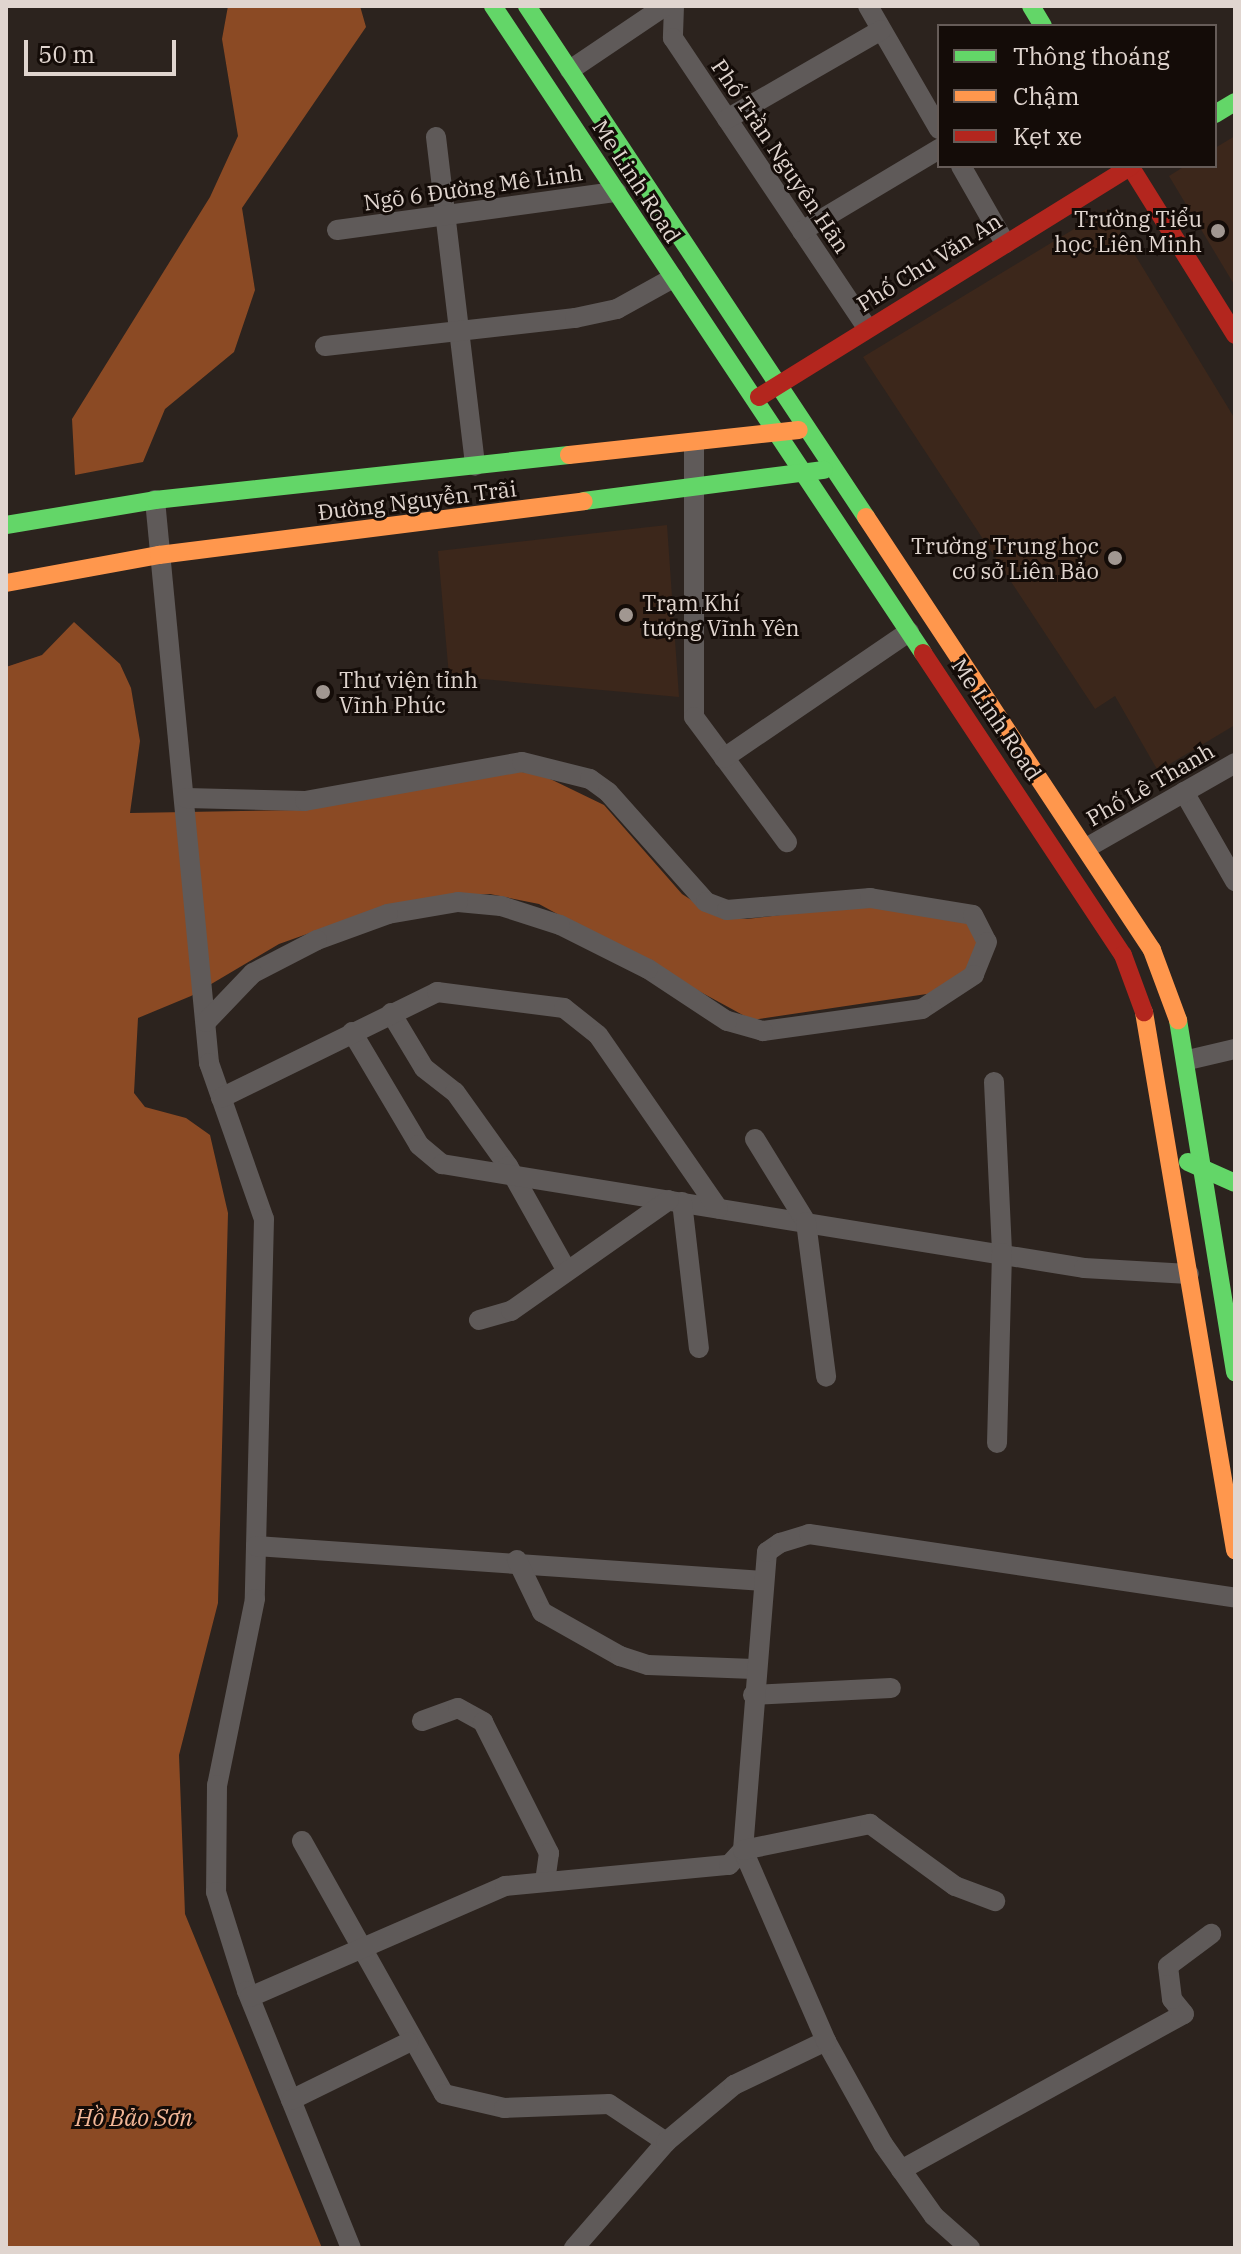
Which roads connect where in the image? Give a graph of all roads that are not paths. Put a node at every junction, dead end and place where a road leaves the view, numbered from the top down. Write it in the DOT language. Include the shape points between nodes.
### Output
graph roads {
  1 [pos="493,6"];
  2 [pos="527,6"];
  3 [pos="665,6"];
  4 [pos="674,6"];
  5 [pos="868,6"];
  6 [pos="1031,6"];
  7 [pos="1042,24"];
  8 [pos="881,30"];
  9 [pos="570,70"];
  10 [pos="1235,102"];
  11 [pos="1217,113"];
  12 [pos="727,119"];
  13 [pos="937,126"];
  14 [pos="436,137"];
  15 [pos="937,150"];
  16 [pos="962,168"];
  17 [pos="1128,168"];
  18 [pos="1132,168"];
  19 [pos="616,192"];
  20 [pos="445,217"];
  21 [pos="337,230"];
  22 [pos="802,231"];
  23 [pos="1005,243"];
  24 [pos="673,278"];
  25 [pos="867,328"];
  26 [pos="459,329"];
  27 [pos="1235,335"];
  28 [pos="325,346"];
  29 [pos="780,385"];
  30 [pos="754,400"];
  31 [pos="809,429"];
  32 [pos="776,434"];
  33 [pos="694,445"];
  34 [pos="475,466"];
  35 [pos="835,469"];
  36 [pos="803,473"];
  37 [pos="697,489"];
  38 [pos="155,500"];
  39 [pos="6,525"];
  40 [pos="159,555"];
  41 [pos="6,583"];
  42 [pos="909,632"];
  43 [pos="724,758"];
  44 [pos="1235,763"];
  45 [pos="1184,792"];
  46 [pos="186,802"];
  47 [pos="787,842"];
  48 [pos="1088,847"];
  49 [pos="1235,881"];
  50 [pos="391,1013"];
  51 [pos="205,1016"];
  52 [pos="352,1032"];
  53 [pos="1235,1049"];
  54 [pos="1188,1060"];
  55 [pos="994,1082"];
  56 [pos="221,1098"];
  57 [pos="755,1139"];
  58 [pos="1171,1155"];
  59 [pos="1204,1170"];
  60 [pos="516,1178"];
  61 [pos="1235,1183"];
  62 [pos="676,1201"];
  63 [pos="718,1208"];
  64 [pos="806,1222"];
  65 [pos="1002,1253"];
  66 [pos="567,1271"];
  67 [pos="1189,1274"];
  68 [pos="479,1320"];
  69 [pos="699,1348"];
  70 [pos="1235,1372"];
  71 [pos="826,1377"];
  72 [pos="997,1443"];
  73 [pos="256,1546"];
  74 [pos="1235,1550"];
  75 [pos="517,1560"];
  76 [pos="764,1581"];
  77 [pos="1235,1598"];
  78 [pos="754,1669"];
  79 [pos="891,1688"];
  80 [pos="753,1695"];
  81 [pos="422,1721"];
  82 [pos="302,1841"];
  83 [pos="743,1850"];
  84 [pos="545,1880"];
  85 [pos="995,1901"];
  86 [pos="1211,1934"];
  87 [pos="360,1947"];
  88 [pos="250,1997"];
  89 [pos="826,2041"];
  90 [pos="409,2042"];
  91 [pos="291,2100"];
  92 [pos="666,2142"];
  93 [pos="901,2170"];
  94 [pos="351,2248"];
  95 [pos="574,2248"];
  96 [pos="970,2248"];
  1 -- 19 [label="main road, Me Linh Road"];
  2 -- 9 [label="main road, Me Linh Road"];
  3 -- 9 [label="street"];
  4 -- 12 [label="street, Phố Trần Nguyên Hãn" via="673,38"];
  5 -- 8 [label="street"];
  6 -- 7 [label="main road"];
  8 -- 12 [label="street"];
  8 -- 13 [label="street"];
  9 -- 29 [label="main road, Me Linh Road"];
  10 -- 11 [label="main road"];
  12 -- 22 [label="street, Phố Trần Nguyên Hãn"];
  14 -- 20 [label="street"];
  15 -- 22 [label="street"];
  16 -- 23 [label="street"];
  17 -- 23 [label="main road, Phố Chu Văn An"];
  18 -- 27 [label="main road"];
  19 -- 20 [label="street, Ngõ 6 Đường Mê Linh"];
  19 -- 24 [label="main road, Me Linh Road"];
  20 -- 21 [label="street, Ngõ 6 Đường Mê Linh"];
  20 -- 26 [label="street"];
  22 -- 25 [label="street, Phố Trần Nguyên Hãn"];
  23 -- 25 [label="main road, Phố Chu Văn An"];
  24 -- 26 [label="street" via="617,309"];
  24 -- 30 [label="main road, Me Linh Road"];
  25 -- 29 [label="main road, Phố Chu Văn An"];
  26 -- 28 [label="street"];
  26 -- 34 [label="street"];
  29 -- 30 [label="main road, Phố Chu Văn An"];
  29 -- 31 [label="main road, Me Linh Road"];
  30 -- 32 [label="main road, Me Linh Road"];
  31 -- 32 [label="main road, Đường Nguyễn Trãi"];
  31 -- 35 [label="main road, Me Linh Road"];
  32 -- 33 [label="main road, Đường Nguyễn Trãi"];
  32 -- 36 [label="main road, Me Linh Road"];
  33 -- 34 [label="main road, Đường Nguyễn Trãi"];
  33 -- 37 [label="street"];
  34 -- 38 [label="main road, Đường Nguyễn Trãi"];
  35 -- 36 [label="main road, Đường Nguyễn Trãi"];
  35 -- 48 [label="main road, Me Linh Road"];
  36 -- 37 [label="main road, Đường Nguyễn Trãi"];
  36 -- 42 [label="main road, Me Linh Road"];
  37 -- 40 [label="main road, Đường Nguyễn Trãi"];
  37 -- 43 [label="street" via="689,547 694,717"];
  38 -- 39 [label="main road, Đường Nguyễn Trãi"];
  38 -- 40 [label="street"];
  40 -- 41 [label="main road, Đường Nguyễn Trãi"];
  40 -- 46 [label="street"];
  42 -- 43 [label="street"];
  42 -- 58 [label="main road, Me Linh Road" via="1123,955 1153,1037"];
  43 -- 47 [label="street"];
  44 -- 45 [label="street, Phố Lê Thanh"];
  45 -- 48 [label="street, Phố Lê Thanh"];
  45 -- 49 [label="street"];
  46 -- 51 [label="street"];
  46 -- 51 [label="street" via="305,801 522,762 590,779 608,792 706,902 727,910 870,898 973,915 987,942 974,975 922,1009 763,1031 727,1021 560,925 501,906 458,902 388,914 317,940 253,973"];
  48 -- 54 [label="main road, Me Linh Road" via="1152,950"];
  50 -- 52 [label="street"];
  50 -- 60 [label="street" via="424,1068 455,1092"];
  50 -- 63 [label="street" via="437,992 527,1000 580,1016"];
  51 -- 56 [label="street"];
  52 -- 56 [label="street"];
  52 -- 60 [label="street" via="419,1145 442,1164"];
  53 -- 54 [label="street"];
  54 -- 59 [label="main road, Me Linh Road"];
  55 -- 65 [label="street"];
  56 -- 73 [label="street" via="264,1219"];
  57 -- 64 [label="street"];
  58 -- 59 [label="main road"];
  58 -- 67 [label="main road, Me Linh Road"];
  59 -- 61 [label="main road"];
  59 -- 70 [label="main road, Me Linh Road"];
  60 -- 62 [label="street"];
  60 -- 66 [label="street"];
  62 -- 63 [label="street"];
  62 -- 66 [label="street"];
  62 -- 69 [label="street"];
  63 -- 64 [label="street"];
  64 -- 65 [label="street"];
  64 -- 71 [label="street"];
  65 -- 67 [label="street" via="1084,1268"];
  65 -- 72 [label="street"];
  66 -- 68 [label="street" via="511,1311"];
  67 -- 74 [label="main road, Me Linh Road"];
  73 -- 75 [label="street"];
  73 -- 88 [label="street" via="255,1599 217,1785 216,1892"];
  75 -- 76 [label="street"];
  75 -- 78 [label="street" via="542,1612 620,1656 648,1665"];
  76 -- 77 [label="street" via="767,1552 809,1534"];
  76 -- 78 [label="street"];
  78 -- 80 [label="street"];
  79 -- 80 [label="street"];
  80 -- 83 [label="street"];
  81 -- 84 [label="street" via="458,1708 483,1722 549,1853"];
  82 -- 87 [label="street"];
  83 -- 84 [label="street" via="729,1865"];
  83 -- 85 [label="street" via="870,1824 955,1886"];
  83 -- 89 [label="street"];
  84 -- 87 [label="street" via="505,1886"];
  86 -- 93 [label="street" via="1168,1966 1172,1999 1184,2014"];
  87 -- 88 [label="street"];
  87 -- 90 [label="street"];
  88 -- 91 [label="street"];
  89 -- 92 [label="street" via="734,2085"];
  89 -- 93 [label="street"];
  90 -- 91 [label="street"];
  90 -- 92 [label="street" via="444,2094 504,2108 609,2104"];
  91 -- 94 [label="street"];
  92 -- 95 [label="street"];
  93 -- 96 [label="street" via="934,2216"];
}
